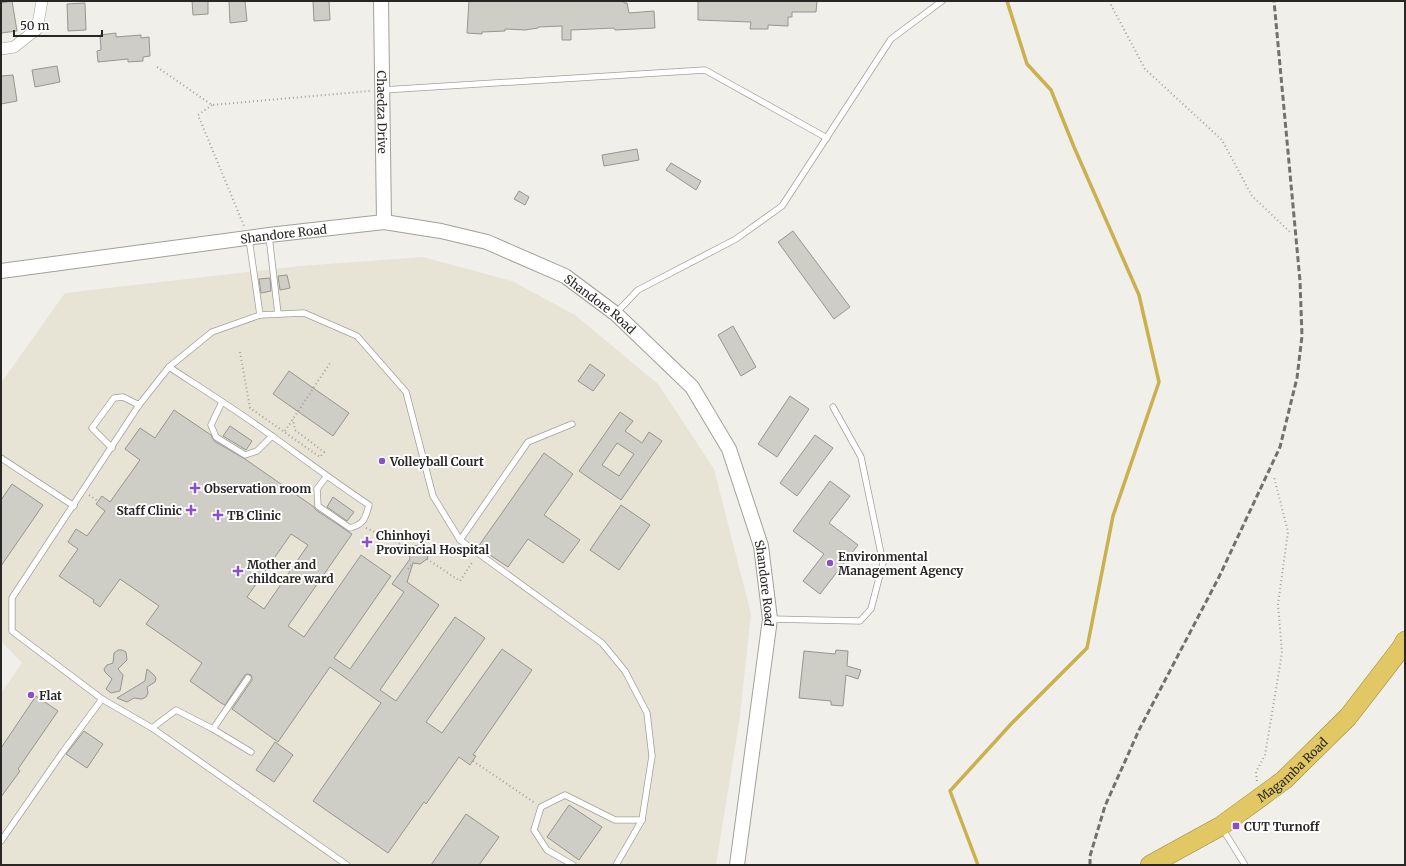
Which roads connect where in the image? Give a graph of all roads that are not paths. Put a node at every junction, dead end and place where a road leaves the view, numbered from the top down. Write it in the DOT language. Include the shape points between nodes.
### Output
graph roads {
  1 [pos="42,1"];
  2 [pos="381,1"];
  3 [pos="942,1"];
  4 [pos="1,49"];
  5 [pos="381,90"];
  6 [pos="827,138"];
  7 [pos="384,222"];
  8 [pos="269,235"];
  9 [pos="249,239"];
  10 [pos="1,271"];
  11 [pos="278,314"];
  12 [pos="616,314"];
  13 [pos="260,315"];
  14 [pos="169,367"];
  15 [pos="222,402"];
  16 [pos="140,405"];
  17 [pos="833,407"];
  18 [pos="572,424"];
  19 [pos="272,436"];
  20 [pos="112,448"];
  21 [pos="1,458"];
  22 [pos="326,477"];
  23 [pos="74,506"];
  24 [pos="460,540"];
  25 [pos="770,619"];
  26 [pos="1405,641"];
  27 [pos="248,678"];
  28 [pos="102,699"];
  29 [pos="152,728"];
  30 [pos="213,729"];
  31 [pos="251,752"];
  32 [pos="642,820"];
  33 [pos="1221,826"];
  34 [pos="1,841"];
  35 [pos="347,865"];
  36 [pos="573,865"];
  37 [pos="616,865"];
  38 [pos="737,865"];
  39 [pos="1150,865"];
  40 [pos="1245,865"];
  1 -- 4 [label="street" via="37,29 14,47"];
  2 -- 5 [label="street, Chaedza Drive"];
  3 -- 6 [label="lane" via="891,39"];
  5 -- 6 [label="lane" via="705,70"];
  5 -- 7 [label="street, Chaedza Drive"];
  6 -- 12 [label="lane" via="782,206 736,239 638,290"];
  7 -- 8 [label="street, Shandore Road"];
  7 -- 12 [label="street, Shandore Road" via="441,231 487,242 565,276"];
  8 -- 9 [label="street, Shandore Road"];
  8 -- 11 [label="lane"];
  9 -- 10 [label="street, Shandore Road"];
  9 -- 13 [label="lane"];
  11 -- 13 [label="lane"];
  11 -- 24 [label="lane" via="304,313 357,336 406,392 433,496"];
  12 -- 25 [label="street, Shandore Road" via="692,387 729,449 761,546"];
  13 -- 14 [label="lane" via="212,332"];
  14 -- 15 [label="lane"];
  14 -- 16 [label="lane"];
  15 -- 19 [label="lane"];
  15 -- 19 [label="lane" via="211,425 216,437 245,455 257,451"];
  16 -- 20 [label="lane"];
  16 -- 20 [label="lane" via="123,397 114,398 92,428"];
  17 -- 25 [label="lane" via="861,457 883,563 871,609 860,620"];
  18 -- 24 [label="lane" via="528,442"];
  19 -- 22 [label="lane"];
  20 -- 23 [label="lane"];
  21 -- 23 [label="lane"];
  22 -- 22 [label="lane" via="369,505 366,517 359,525 350,528 318,506 317,488"];
  23 -- 28 [label="lane" via="12,598 12,631"];
  24 -- 32 [label="lane" via="602,643 625,671 647,713 652,756"];
  25 -- 38 [label="street, Shandore Road"];
  26 -- 33 [label="highway, Magamba Road" via="1348,717 1284,780"];
  27 -- 30 [label="lane"];
  28 -- 29 [label="lane"];
  28 -- 34 [label="lane"];
  29 -- 30 [label="lane" via="176,710"];
  29 -- 35 [label="lane"];
  30 -- 31 [label="lane"];
  32 -- 36 [label="lane" via="615,820 565,795 541,807 534,830 547,850"];
  32 -- 37 [label="lane"];
  33 -- 39 [label="highway, Magamba Road"];
  33 -- 40 [label="lane"];
}
